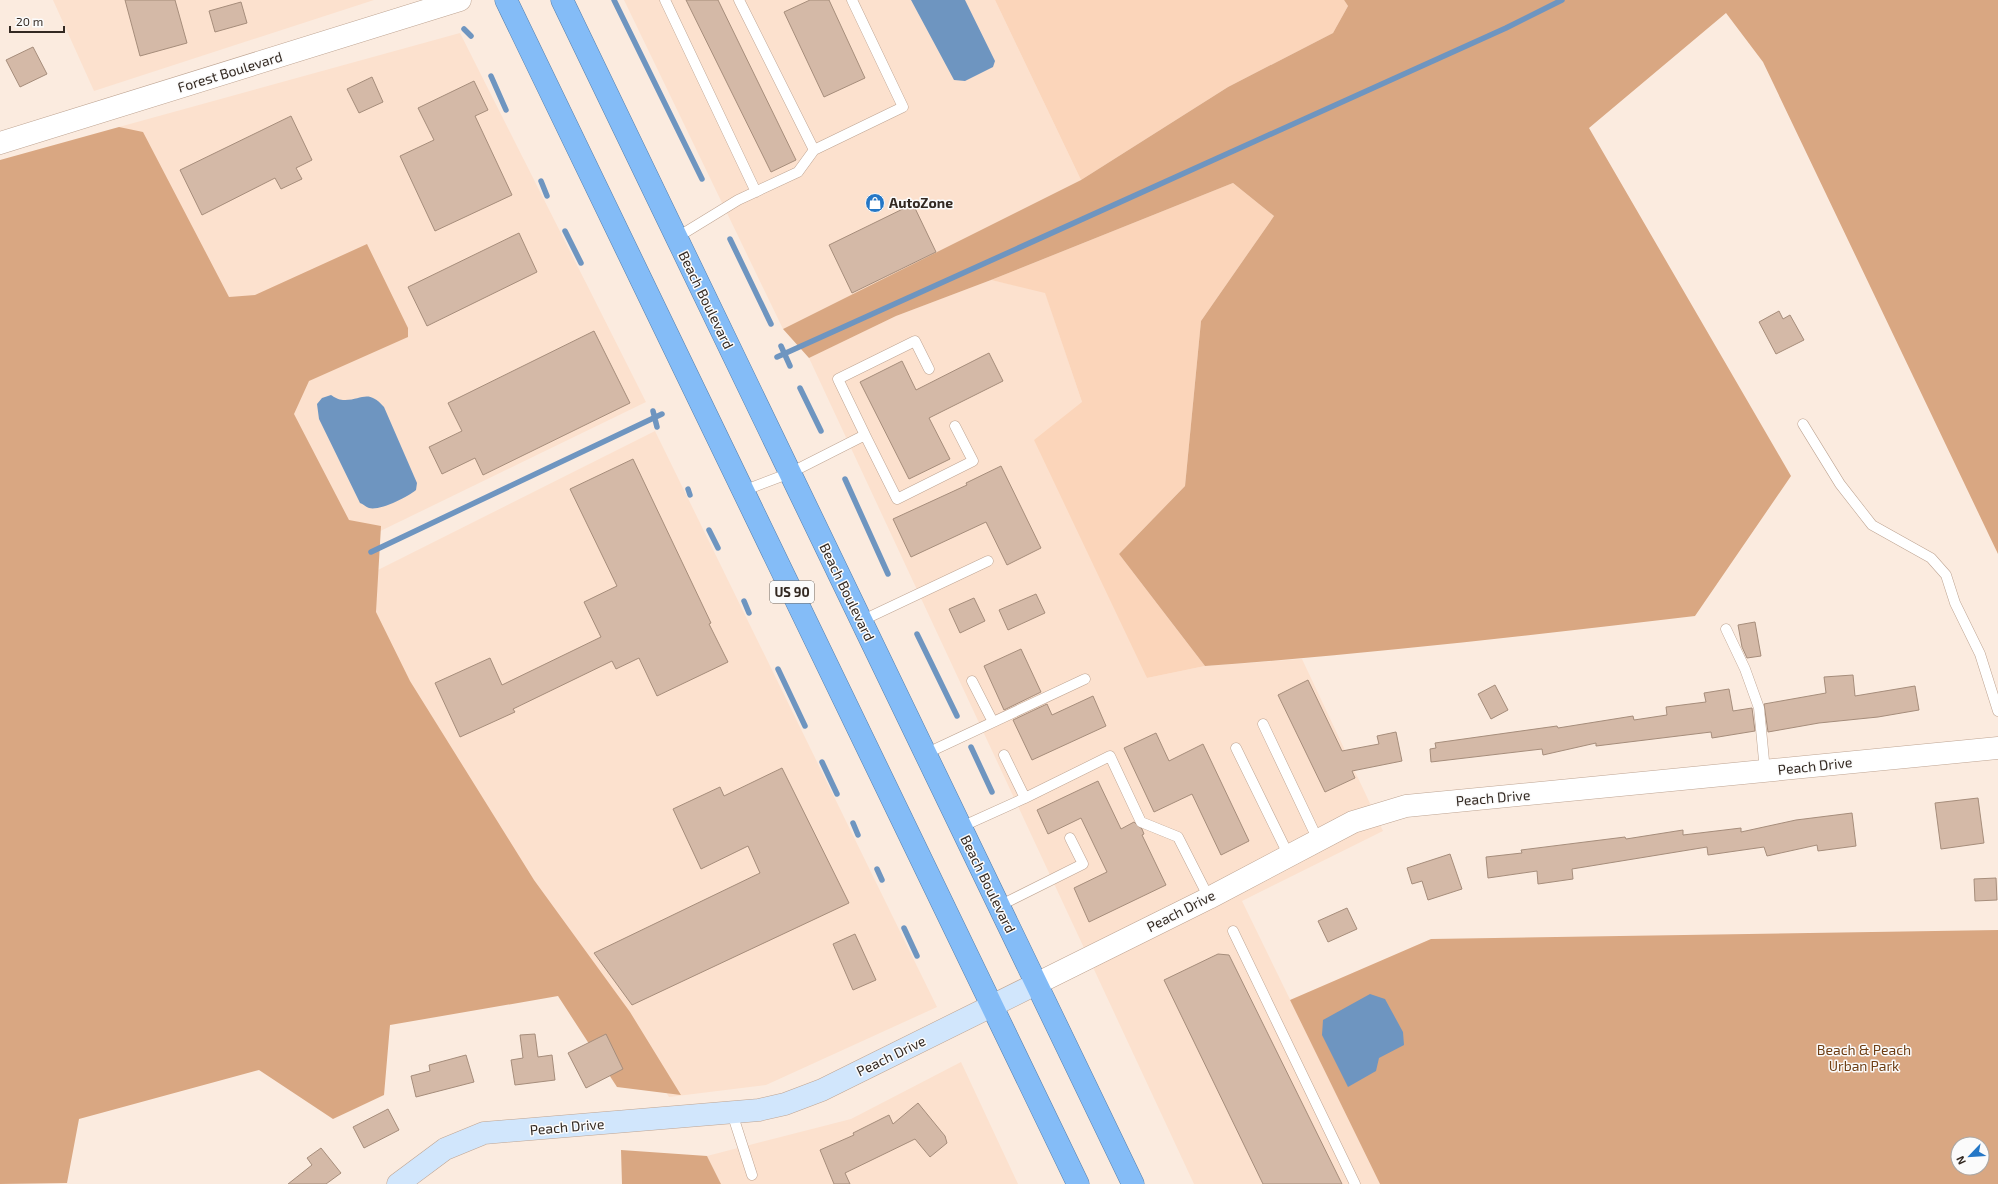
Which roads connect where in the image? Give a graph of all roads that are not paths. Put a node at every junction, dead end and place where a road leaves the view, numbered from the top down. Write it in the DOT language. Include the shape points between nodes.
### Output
graph roads {
  1 [pos="460,0"];
  2 [pos="506,0"];
  3 [pos="562,0"];
  4 [pos="665,0"];
  5 [pos="738,0"];
  6 [pos="852,0"];
  7 [pos="0,144"];
  8 [pos="814,150"];
  9 [pos="756,192"];
  10 [pos="676,238"];
  11 [pos="929,369"];
  12 [pos="1803,424"];
  13 [pos="955,426"];
  14 [pos="865,435"];
  15 [pos="790,473"];
  16 [pos="743,491"];
  17 [pos="988,561"];
  18 [pos="861,621"];
  19 [pos="1726,629"];
  20 [pos="1084,679"];
  21 [pos="972,681"];
  22 [pos="1998,711"];
  23 [pos="993,722"];
  24 [pos="1263,724"];
  25 [pos="1236,748"];
  26 [pos="1998,748"];
  27 [pos="926,754"];
  28 [pos="1004,755"];
  29 [pos="1765,771"];
  30 [pos="1025,798"];
  31 [pos="961,827"];
  32 [pos="1070,838"];
  33 [pos="1318,840"];
  34 [pos="1289,856"];
  35 [pos="1209,898"];
  36 [pos="999,906"];
  37 [pos="1233,932"];
  38 [pos="1036,984"];
  39 [pos="992,1006"];
  40 [pos="732,1113"];
  41 [pos="752,1175"];
  42 [pos="398,1184"];
  43 [pos="1078,1184"];
  44 [pos="1133,1184"];
  45 [pos="1355,1184"];
  1 -- 7 [label="street, Forest Boulevard"];
  2 -- 16 [label="highway, US 90"];
  3 -- 10 [label="highway, Beach Boulevard"];
  4 -- 9 [label="lane"];
  5 -- 8 [label="lane"];
  6 -- 8 [label="lane" via="903,107"];
  8 -- 9 [label="lane" via="798,172"];
  9 -- 10 [label="lane" via="738,200"];
  10 -- 15 [label="highway, Beach Boulevard"];
  11 -- 14 [label="lane" via="915,341 838,379"];
  12 -- 22 [label="lane" via="1840,484 1872,525 1931,558 1946,575 1955,603 1980,654"];
  13 -- 14 [label="lane" via="973,461 897,499"];
  14 -- 15 [label="lane"];
  15 -- 16 [label="lane"];
  15 -- 18 [label="highway, Beach Boulevard"];
  16 -- 39 [label="highway, US 90"];
  17 -- 18 [label="lane"];
  18 -- 27 [label="highway, Beach Boulevard"];
  19 -- 29 [label="lane" via="1745,669 1759,708"];
  20 -- 23 [label="lane"];
  21 -- 23 [label="lane"];
  23 -- 27 [label="lane"];
  24 -- 33 [label="lane"];
  25 -- 34 [label="lane"];
  26 -- 29 [label="street, Peach Drive"];
  27 -- 31 [label="highway, Beach Boulevard"];
  28 -- 30 [label="lane"];
  29 -- 33 [label="street, Peach Drive" via="1406,806 1353,822"];
  30 -- 31 [label="lane"];
  30 -- 35 [label="lane" via="1110,756 1141,822 1178,837"];
  31 -- 36 [label="highway, Beach Boulevard"];
  32 -- 36 [label="lane" via="1083,864"];
  33 -- 34 [label="street, Peach Drive"];
  34 -- 35 [label="street, Peach Drive"];
  35 -- 38 [label="street, Peach Drive"];
  36 -- 38 [label="highway, Beach Boulevard"];
  37 -- 45 [label="lane"];
  38 -- 39 [label="main road, Peach Drive"];
  38 -- 44 [label="highway, Beach Boulevard"];
  39 -- 40 [label="main road, Peach Drive" via="822,1090 785,1104"];
  39 -- 43 [label="highway, US 90"];
  40 -- 41 [label="lane"];
  40 -- 42 [label="main road, Peach Drive" via="484,1133 444,1148"];
}
